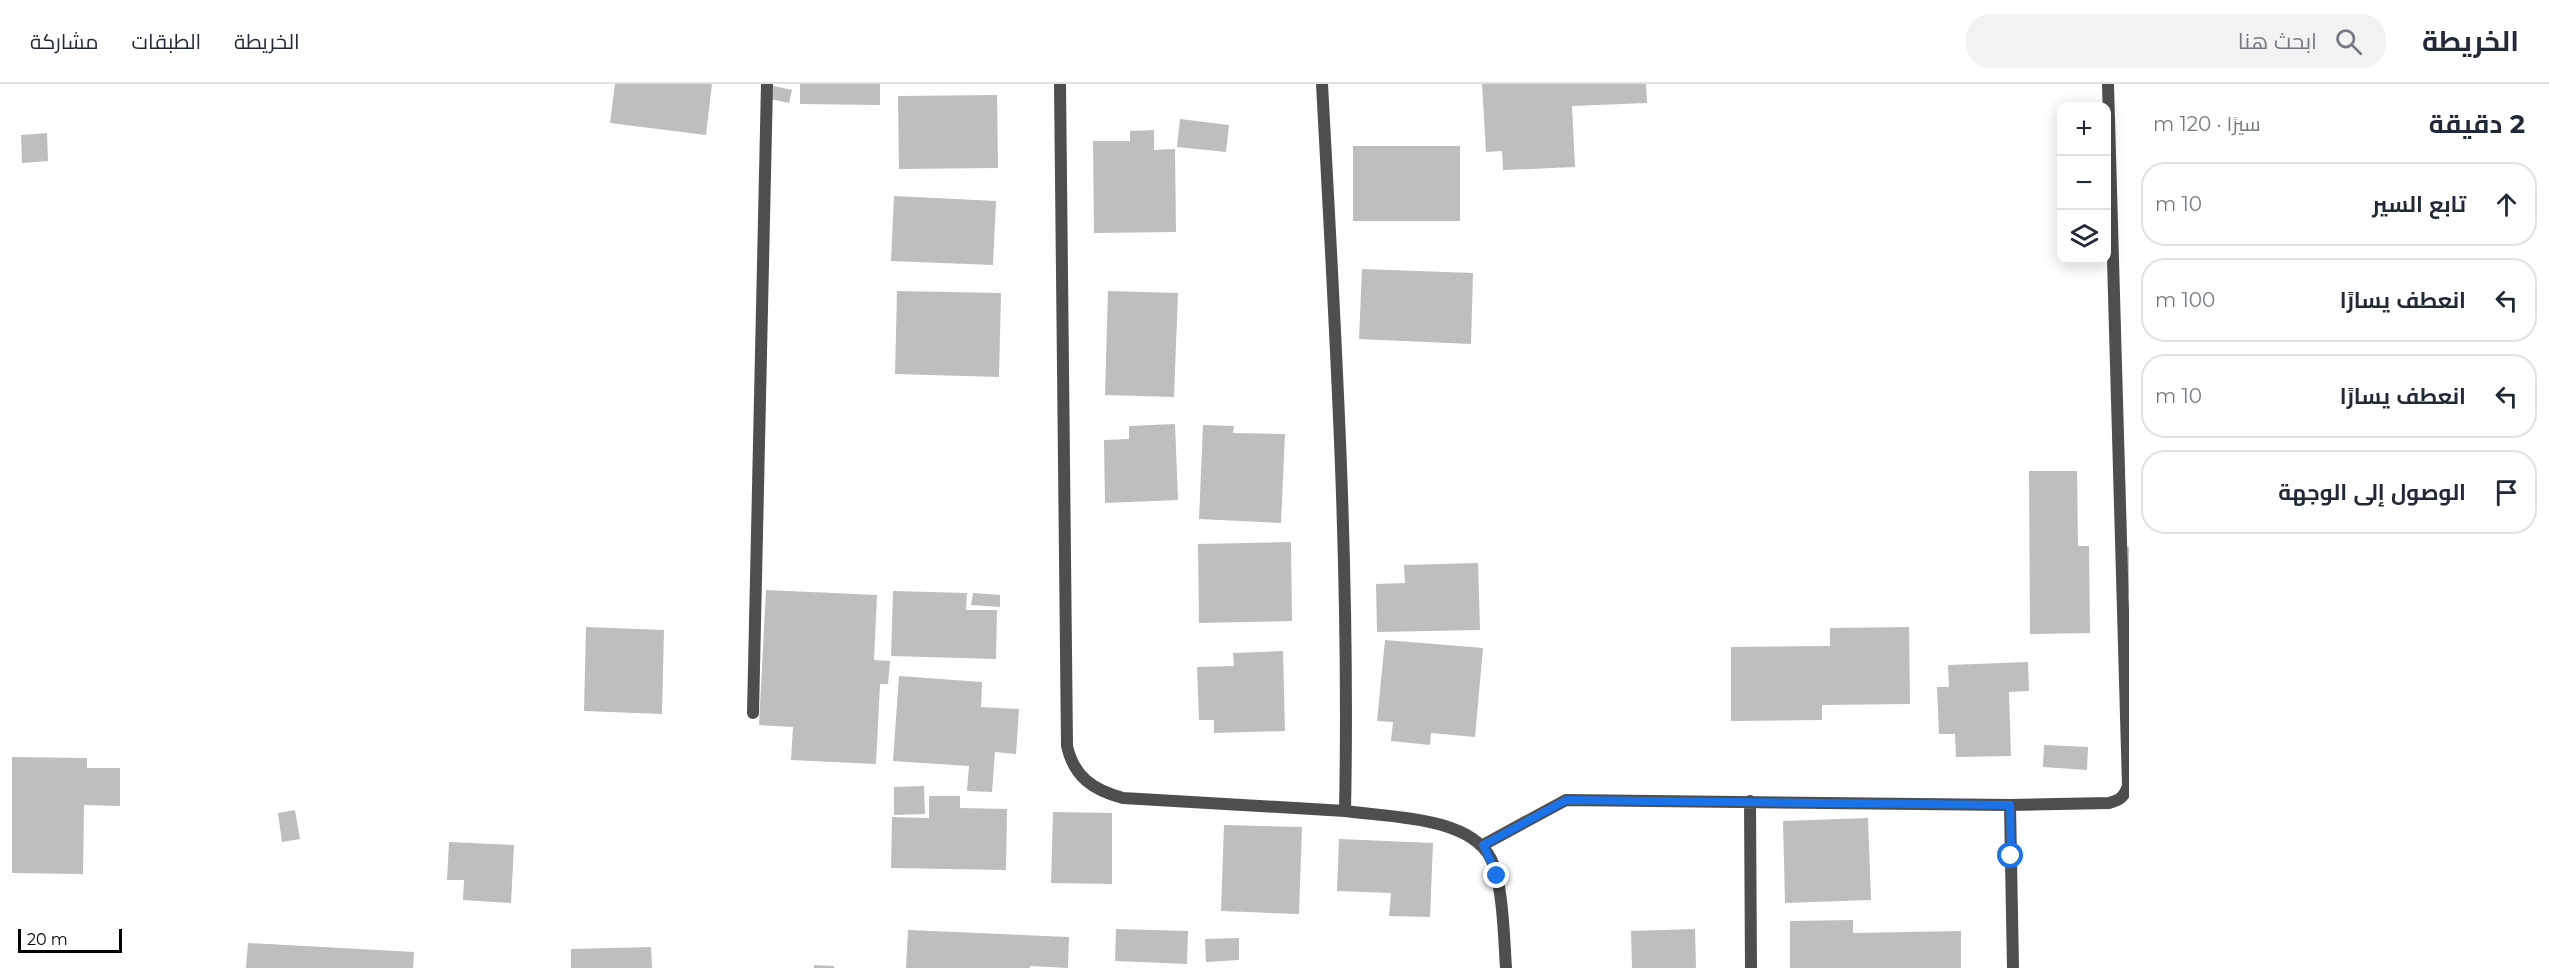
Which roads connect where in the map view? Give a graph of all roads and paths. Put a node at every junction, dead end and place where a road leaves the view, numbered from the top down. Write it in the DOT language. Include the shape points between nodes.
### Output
graph roads {
  1 [pos="767,84"];
  2 [pos="1060,84"];
  3 [pos="1322,84"];
  4 [pos="2108,84"];
  5 [pos="2115,354"];
  6 [pos="2129,354"];
  7 [pos="2127,682"];
  8 [pos="753,713"];
  9 [pos="1750,801"];
  10 [pos="2010,805"];
  11 [pos="1344,811"];
  12 [pos="1483,845"];
  13 [pos="1506,968"];
  14 [pos="1751,968"];
  15 [pos="2013,968"];
  1 -- 8 [label="street"];
  2 -- 11 [label="street" via="1070,759 1084,781 1097,790 1123,798"];
  3 -- 11 [label="street" via="1339,402 1346,682"];
  4 -- 5 [label="street"];
  5 -- 6 [label="street"];
  5 -- 7 [label="street"];
  7 -- 10 [label="street" via="2129,775 2124,796 2109,803"];
  9 -- 10 [label="street"];
  9 -- 12 [label="street" via="1566,800"];
  9 -- 14 [label="street"];
  10 -- 15 [label="street"];
  11 -- 12 [label="street" via="1436,824"];
  12 -- 13 [label="street" via="1497,876"];
}
